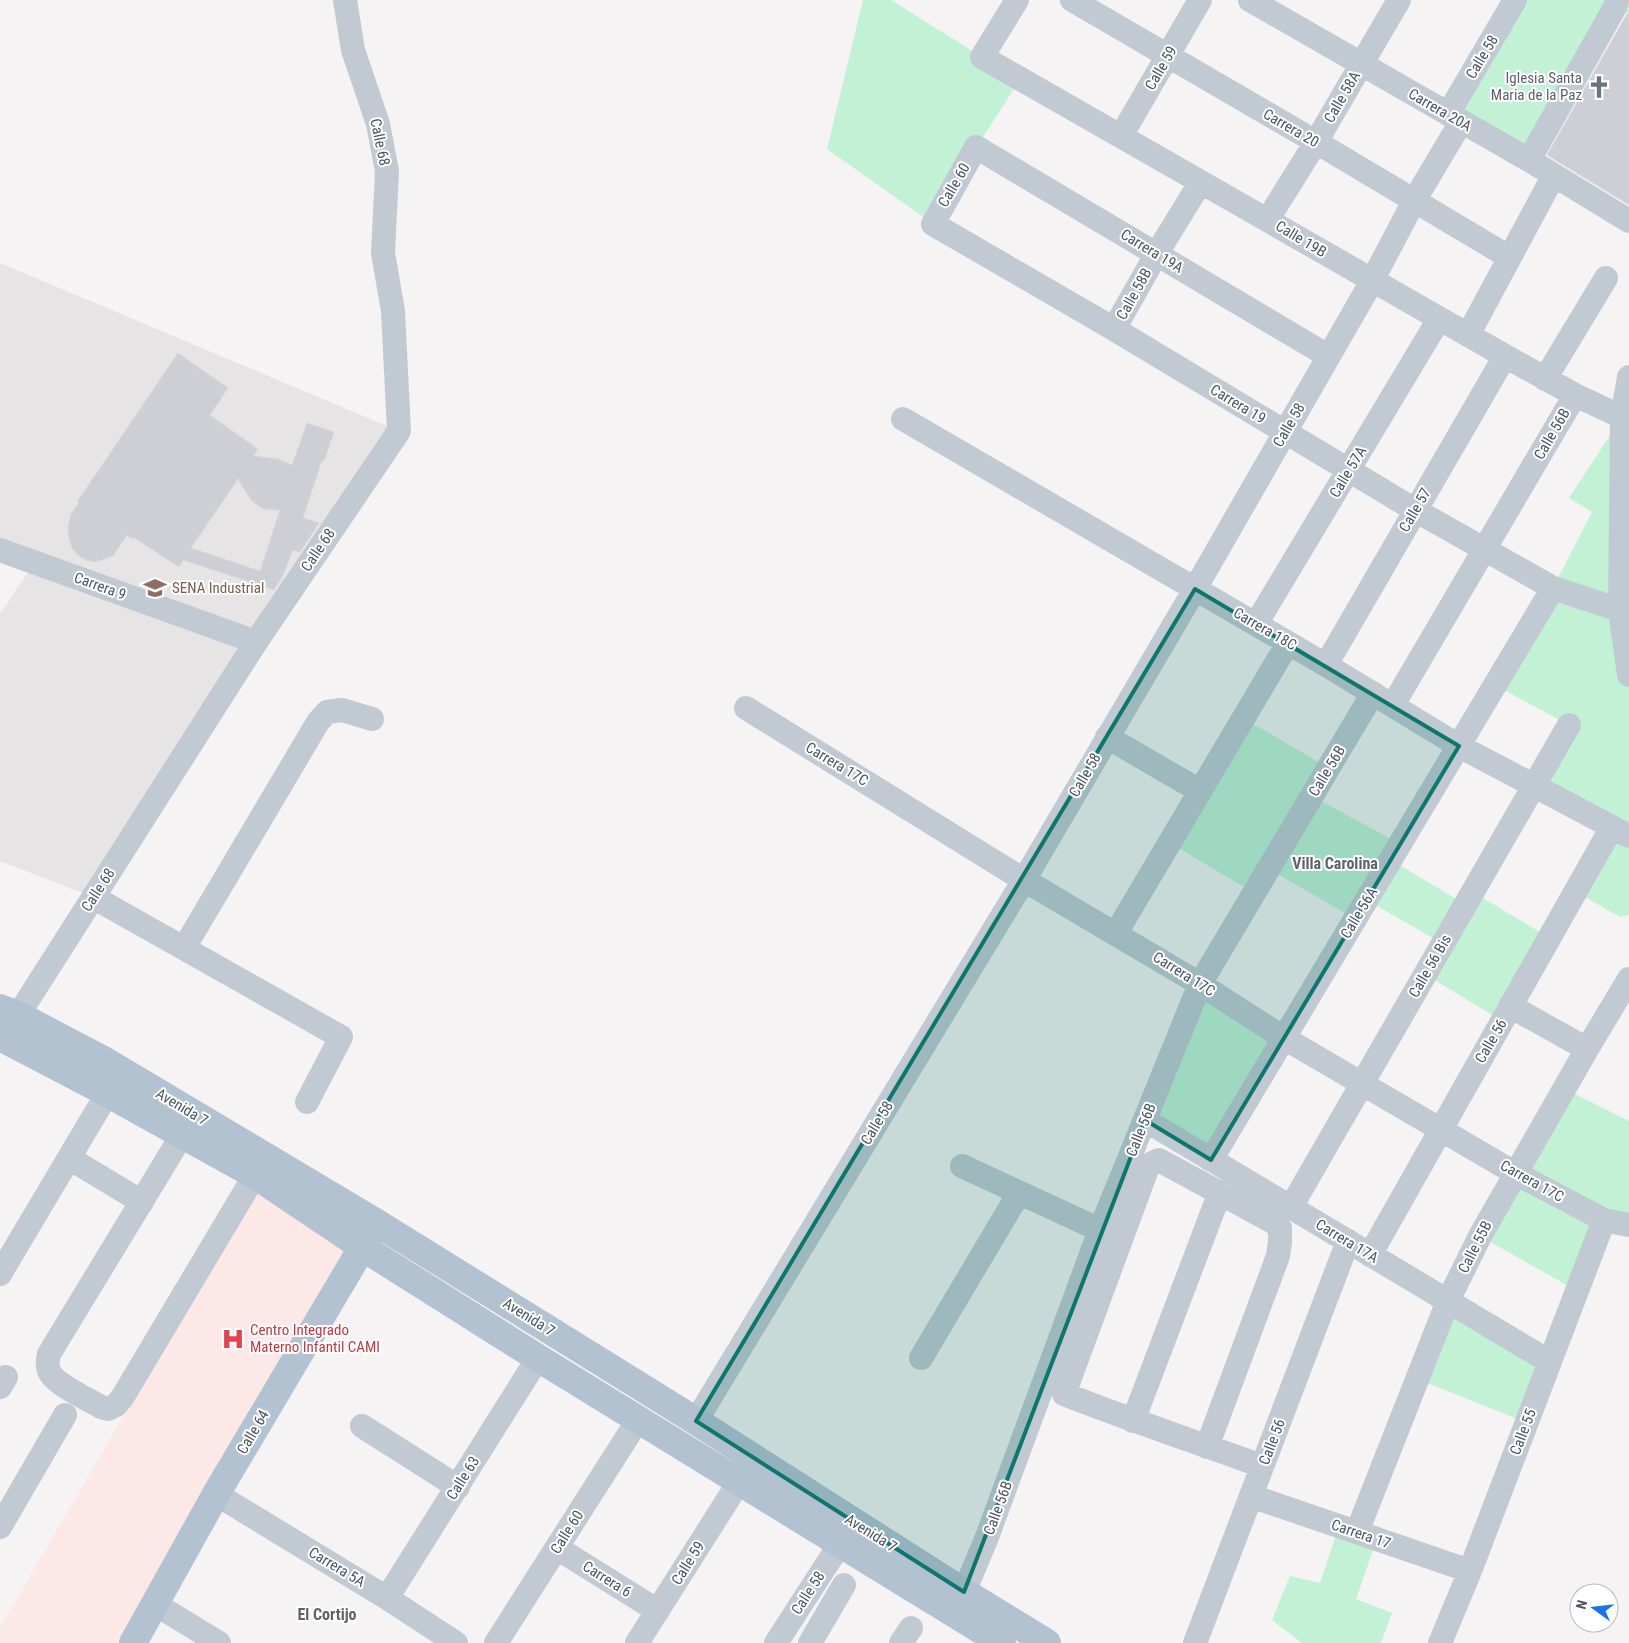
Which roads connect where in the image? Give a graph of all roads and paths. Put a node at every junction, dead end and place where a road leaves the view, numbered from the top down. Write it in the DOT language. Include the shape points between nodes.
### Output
graph roads {
  1 [pos="345,0"];
  2 [pos="1017,0"];
  3 [pos="1072,0"];
  4 [pos="1200,0"];
  5 [pos="1250,0"];
  6 [pos="1399,0"];
  7 [pos="1515,0"];
  8 [pos="1616,6"];
  9 [pos="1167,57"];
  10 [pos="1361,64"];
  11 [pos="1454,118"];
  12 [pos="1121,136"];
  13 [pos="1316,142"];
  14 [pos="976,147"];
  15 [pos="1529,160"];
  16 [pos="1554,175"];
  17 [pos="1200,183"];
  18 [pos="1414,201"];
  19 [pos="1268,219"];
  20 [pos="1629,221"];
  21 [pos="933,224"];
  22 [pos="1157,253"];
  23 [pos="1509,258"];
  24 [pos="1606,278"];
  25 [pos="1372,281"];
  26 [pos="1439,319"];
  27 [pos="1114,329"];
  28 [pos="1468,335"];
  29 [pos="1328,356"];
  30 [pos="1505,356"];
  31 [pos="1629,378"];
  32 [pos="1545,379"];
  33 [pos="1574,395"];
  34 [pos="1622,417"];
  35 [pos="903,419"];
  36 [pos="1285,432"];
  37 [pos="1625,466"];
  38 [pos="1350,470"];
  39 [pos="1415,510"];
  40 [pos="1485,549"];
  41 [pos="0,550"];
  42 [pos="1553,588"];
  43 [pos="1195,589"];
  44 [pos="1624,610"];
  45 [pos="1256,624"];
  46 [pos="256,642"];
  47 [pos="1288,643"];
  48 [pos="1326,665"];
  49 [pos="1629,675"];
  50 [pos="1383,699"];
  51 [pos="746,708"];
  52 [pos="372,719"];
  53 [pos="1569,725"];
  54 [pos="1107,737"];
  55 [pos="1459,746"];
  56 [pos="1534,786"];
  57 [pos="1200,791"];
  58 [pos="1621,831"];
  59 [pos="1024,880"];
  60 [pos="93,897"];
  61 [pos="1116,933"];
  62 [pos="184,948"];
  63 [pos="1629,979"];
  64 [pos="1200,984"];
  65 [pos="1510,1006"];
  66 [pos="9,1012"];
  67 [pos="2,1038"];
  68 [pos="1284,1038"];
  69 [pos="1587,1049"];
  70 [pos="1362,1084"];
  71 [pos="107,1094"];
  72 [pos="307,1102"];
  73 [pos="1145,1120"];
  74 [pos="1441,1129"];
  75 [pos="182,1135"];
  76 [pos="69,1158"];
  77 [pos="1211,1160"];
  78 [pos="962,1166"];
  79 [pos="1516,1173"];
  80 [pos="254,1175"];
  81 [pos="1220,1192"];
  82 [pos="1019,1193"];
  83 [pos="142,1202"];
  84 [pos="1291,1207"];
  85 [pos="1604,1220"];
  86 [pos="1629,1225"];
  87 [pos="384,1228"];
  88 [pos="1100,1230"];
  89 [pos="1348,1242"];
  90 [pos="370,1251"];
  91 [pos="1370,1255"];
  92 [pos="0,1274"];
  93 [pos="1448,1301"];
  94 [pos="538,1358"];
  95 [pos="921,1358"];
  96 [pos="1550,1362"];
  97 [pos="65,1415"];
  98 [pos="638,1420"];
  99 [pos="696,1421"];
  100 [pos="1133,1421"];
  101 [pos="362,1426"];
  102 [pos="1207,1447"];
  103 [pos="1262,1466"];
  104 [pos="739,1482"];
  105 [pos="458,1487"];
  106 [pos="1251,1496"];
  107 [pos="224,1499"];
  108 [pos="1,1524"];
  109 [pos="1358,1532"];
  110 [pos="840,1544"];
  111 [pos="557,1548"];
  112 [pos="1470,1571"];
  113 [pos="844,1585"];
  114 [pos="964,1592"];
  115 [pos="387,1598"];
  116 [pos="162,1608"];
  117 [pos="658,1611"];
  118 [pos="133,1643"];
  119 [pos="153,1643"];
  120 [pos="219,1643"];
  121 [pos="456,1643"];
  122 [pos="496,1643"];
  123 [pos="637,1643"];
  124 [pos="776,1643"];
  125 [pos="810,1643"];
  126 [pos="1002,1643"];
  127 [pos="1047,1643"];
  128 [pos="1195,1643"];
  129 [pos="1440,1643"];
  1 -- 46 [label="street, Calle 68" via="353,50 378,124 387,171 383,253 393,311 399,431"];
  2 -- 12 [label="street, Calle 19B" via="982,57"];
  3 -- 9 [label="street, Carrera 20"];
  4 -- 9 [label="street, Calle 59"];
  5 -- 10 [label="street, Carrera 20A"];
  6 -- 10 [label="street, Calle 58A"];
  7 -- 11 [label="street, Calle 58"];
  8 -- 15 [label="street"];
  9 -- 12 [label="street, Calle 59"];
  9 -- 13 [label="street, Carrera 20"];
  10 -- 11 [label="street, Carrera 20A"];
  10 -- 13 [label="street, Calle 58A"];
  11 -- 15 [label="street, Carrera 20A"];
  11 -- 18 [label="street, Calle 58"];
  12 -- 17 [label="street, Calle 19B"];
  13 -- 18 [label="street, Carrera 20"];
  13 -- 19 [label="street, Calle 58A"];
  14 -- 21 [label="street, Calle 60"];
  14 -- 22 [label="street, Carrera 19A"];
  15 -- 16 [label="street, Carrera 20A"];
  16 -- 20 [label="street, Carrera 20A"];
  16 -- 23 [label="street"];
  17 -- 19 [label="street, Calle 19B"];
  17 -- 22 [label="street, Calle 58B"];
  18 -- 23 [label="street, Carrera 20"];
  18 -- 25 [label="street, Calle 58"];
  19 -- 25 [label="street, Calle 19B"];
  21 -- 27 [label="street, Carrera 19"];
  22 -- 27 [label="street, Calle 58B"];
  22 -- 29 [label="street, Carrera 19A"];
  23 -- 28 [label="street"];
  24 -- 32 [label="street"];
  25 -- 26 [label="street, Calle 19B"];
  25 -- 29 [label="street, Calle 58"];
  26 -- 28 [label="street, Calle 19B"];
  26 -- 38 [label="street, Calle 57A"];
  27 -- 36 [label="street, Carrera 19"];
  28 -- 30 [label="street, Calle 19B"];
  29 -- 36 [label="street, Calle 58"];
  30 -- 32 [label="street, Calle 19B"];
  30 -- 39 [label="street, Calle 57"];
  31 -- 34 [label="street"];
  32 -- 33 [label="street, Calle 19B"];
  33 -- 34 [label="street, Calle 19B"];
  33 -- 40 [label="street, Calle 56B"];
  34 -- 37 [label="street"];
  35 -- 43 [label="street, Carrera 18C"];
  36 -- 38 [label="street, Carrera 19"];
  36 -- 43 [label="street, Calle 58"];
  37 -- 44 [label="street"];
  38 -- 39 [label="street, Carrera 19"];
  38 -- 45 [label="street, Calle 57A"];
  39 -- 40 [label="street, Carrera 19"];
  39 -- 48 [label="street, Calle 57"];
  40 -- 42 [label="street, Carrera 19"];
  40 -- 50 [label="street, Calle 56B"];
  41 -- 46 [label="street, Carrera 9"];
  42 -- 44 [label="street, Carrera 19"];
  42 -- 55 [label="street, Calle 56A"];
  43 -- 45 [label="street, Carrera 18C"];
  43 -- 54 [label="street, Calle 58"];
  44 -- 49 [label="street"];
  45 -- 47 [label="street, Carrera 18C"];
  46 -- 60 [label="street, Calle 68"];
  47 -- 48 [label="street, Carrera 18C"];
  47 -- 57 [label="street"];
  48 -- 50 [label="street, Carrera 18C"];
  50 -- 55 [label="street, Carrera 18C"];
  50 -- 64 [label="street, Calle 56B"];
  51 -- 59 [label="street, Carrera 17C"];
  52 -- 62 [label="street" via="342,710 327,712 318,722"];
  53 -- 56 [label="street, Calle 56 Bis"];
  54 -- 57 [label="street"];
  54 -- 59 [label="street, Calle 58"];
  55 -- 56 [label="street, Carrera 18C"];
  55 -- 68 [label="street, Calle 56A"];
  56 -- 58 [label="street, Carrera 18C"];
  56 -- 70 [label="street, Calle 56 Bis"];
  57 -- 61 [label="street"];
  58 -- 65 [label="street, Calle 56"];
  59 -- 61 [label="street, Carrera 17C"];
  59 -- 99 [label="street, Calle 58"];
  60 -- 62 [label="street"];
  60 -- 66 [label="street, Calle 68"];
  61 -- 64 [label="street, Carrera 17C"];
  62 -- 72 [label="street" via="341,1037"];
  63 -- 69 [label="street, Calle 55B"];
  64 -- 68 [label="street, Carrera 17C"];
  64 -- 73 [label="street, Calle 56B"];
  65 -- 69 [label="street"];
  65 -- 74 [label="street, Calle 56"];
  66 -- 67 [label="street, Calle 68"];
  66 -- 87 [label="main road, Avenida 7" via="107,1062"];
  67 -- 71 [label="main road, Avenida 7"];
  68 -- 70 [label="street, Carrera 17C"];
  68 -- 77 [label="street, Calle 56A"];
  69 -- 79 [label="street, Calle 55B"];
  70 -- 74 [label="street, Carrera 17C"];
  70 -- 84 [label="street, Calle 56 Bis"];
  71 -- 75 [label="main road, Avenida 7"];
  71 -- 76 [label="street"];
  73 -- 77 [label="street, Carrera 17A"];
  73 -- 88 [label="street, Calle 56B"];
  74 -- 79 [label="street, Carrera 17C"];
  74 -- 91 [label="street, Calle 56"];
  75 -- 80 [label="main road, Avenida 7"];
  75 -- 83 [label="street"];
  76 -- 83 [label="street"];
  76 -- 92 [label="street"];
  77 -- 84 [label="street, Carrera 17A"];
  78 -- 82 [label="street"];
  79 -- 85 [label="street, Carrera 17C"];
  79 -- 93 [label="street, Calle 55B"];
  80 -- 83 [label="street" via="122,1398 108,1409 57,1381 47,1363"];
  80 -- 90 [label="main road, Avenida 7"];
  81 -- 100 [label="street"];
  81 -- 100 [label="street" via="1159,1160 1147,1169 1064,1394"];
  81 -- 102 [label="street" via="1274,1222 1280,1228 1280,1242 1278,1256"];
  82 -- 88 [label="street"];
  82 -- 95 [label="street"];
  84 -- 89 [label="street, Carrera 17A"];
  85 -- 86 [label="street, Carrera 17C"];
  85 -- 96 [label="street, Calle 55"];
  87 -- 90 [label="main road, Calle 64"];
  87 -- 99 [label="main road, Avenida 7"];
  88 -- 114 [label="street, Calle 56B"];
  89 -- 91 [label="street, Carrera 17A"];
  89 -- 103 [label="street, Calle 56"];
  90 -- 94 [label="main road, Avenida 7"];
  90 -- 107 [label="main road, Calle 64"];
  91 -- 93 [label="street, Carrera 17A"];
  93 -- 96 [label="street, Carrera 17A"];
  93 -- 109 [label="street, Calle 55B"];
  94 -- 98 [label="main road, Avenida 7"];
  94 -- 105 [label="street, Calle 63"];
  96 -- 112 [label="street, Calle 55"];
  97 -- 108 [label="street"];
  98 -- 104 [label="main road, Avenida 7"];
  98 -- 111 [label="street, Calle 60"];
  99 -- 114 [label="main road, Avenida 7"];
  100 -- 102 [label="street"];
  101 -- 105 [label="street"];
  102 -- 103 [label="street"];
  103 -- 106 [label="street, Calle 56"];
  104 -- 110 [label="main road, Avenida 7"];
  104 -- 117 [label="street, Calle 59"];
  105 -- 115 [label="street, Calle 63"];
  106 -- 109 [label="street, Carrera 17"];
  106 -- 128 [label="street, Calle 56"];
  107 -- 115 [label="street, Carrera 5A"];
  107 -- 116 [label="main road, Calle 64"];
  109 -- 112 [label="street, Carrera 17"];
  110 -- 124 [label="street, Calle 58"];
  110 -- 126 [label="main road, Avenida 7"];
  111 -- 117 [label="street, Carrera 6"];
  111 -- 122 [label="street, Calle 60"];
  112 -- 129 [label="street, Calle 55"];
  113 -- 125 [label="street"];
  114 -- 127 [label="main road, Avenida 7"];
  115 -- 121 [label="street, Carrera 5A"];
  116 -- 118 [label="main road, Calle 64"];
  116 -- 119 [label="main road, Calle 64"];
  116 -- 120 [label="street"];
  117 -- 123 [label="street, Calle 59"];
}
